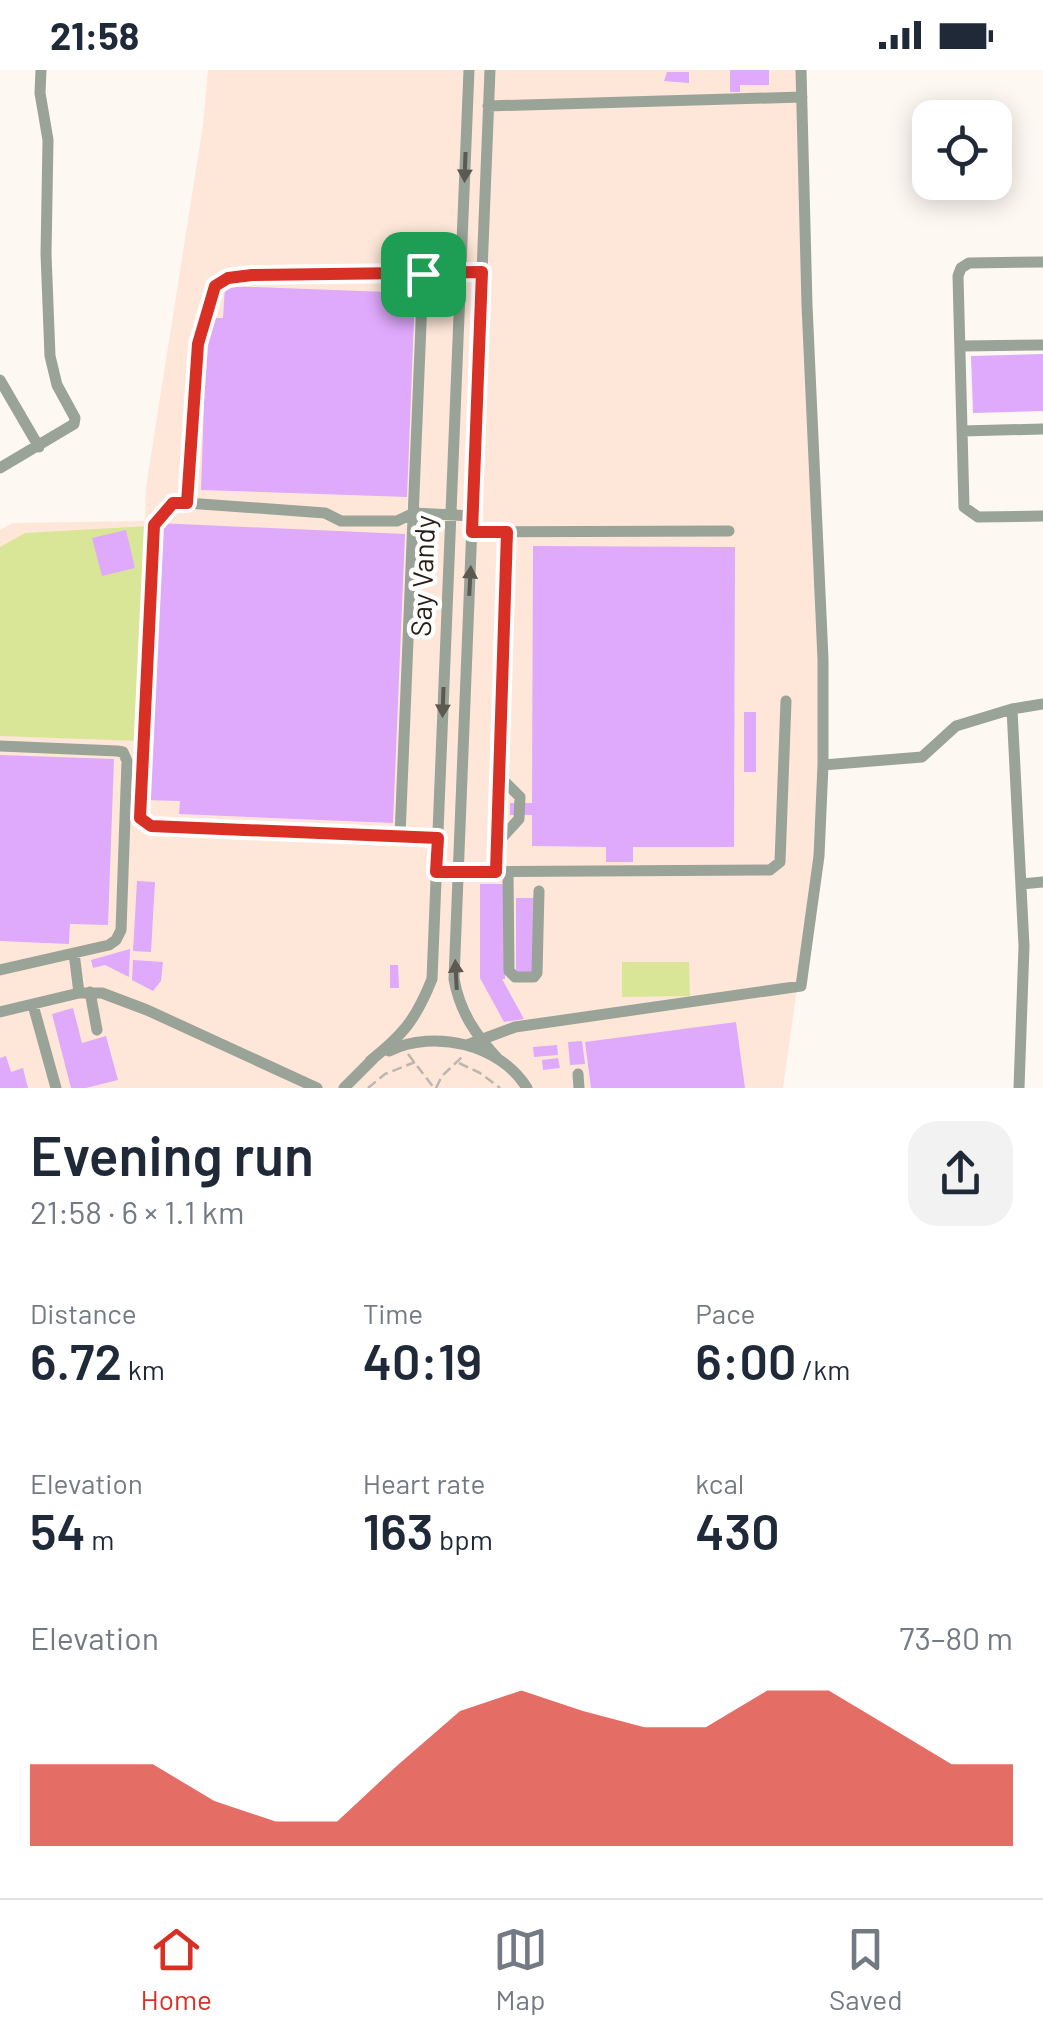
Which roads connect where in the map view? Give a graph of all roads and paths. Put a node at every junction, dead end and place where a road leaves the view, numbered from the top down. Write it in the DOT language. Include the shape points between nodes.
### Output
graph roads {
  1 [pos="41,70"];
  2 [pos="470,70"];
  3 [pos="490,70"];
  4 [pos="801,70"];
  5 [pos="802,97"];
  6 [pos="488,106"];
  7 [pos="1043,262"];
  8 [pos="461,272"];
  9 [pos="482,272"];
  10 [pos="423,274"];
  11 [pos="1043,345"];
  12 [pos="962,346"];
  13 [pos="0,380"];
  14 [pos="1043,430"];
  15 [pos="962,431"];
  16 [pos="39,447"];
  17 [pos="0,468"];
  18 [pos="187,503"];
  19 [pos="414,512"];
  20 [pos="450,515"];
  21 [pos="473,516"];
  22 [pos="1043,516"];
  23 [pos="729,531"];
  24 [pos="472,532"];
  25 [pos="507,532"];
  26 [pos="786,701"];
  27 [pos="1043,704"];
  28 [pos="1012,709"];
  29 [pos="0,746"];
  30 [pos="823,765"];
  31 [pos="499,776"];
  32 [pos="400,836"];
  33 [pos="438,838"];
  34 [pos="497,843"];
  35 [pos="436,872"];
  36 [pos="458,872"];
  37 [pos="502,872"];
  38 [pos="1043,882"];
  39 [pos="1021,884"];
  40 [pos="538,891"];
  41 [pos="74,953"];
  42 [pos="0,970"];
  43 [pos="85,993"];
  44 [pos="33,1005"];
  45 [pos="0,1012"];
  46 [pos="98,1030"];
  47 [pos="473,1043"];
  48 [pos="400,1046"];
  49 [pos="370,1061"];
  50 [pos="415,1062"];
  51 [pos="456,1062"];
  52 [pos="578,1074"];
  53 [pos="56,1088"];
  54 [pos="317,1088"];
  55 [pos="344,1088"];
  56 [pos="368,1088"];
  57 [pos="435,1088"];
  58 [pos="500,1088"];
  59 [pos="527,1088"];
  60 [pos="579,1088"];
  61 [pos="1019,1088"];
  1 -- 16 [label="street" via="50,356 75,418 69,430"];
  2 -- 8 [label="street, Say Vandy, one-way"];
  3 -- 6 [label="street, Say Vandy"];
  4 -- 5 [label="street"];
  5 -- 6 [label="street"];
  5 -- 30 [label="street"];
  6 -- 9 [label="street, Say Vandy"];
  7 -- 12 [label="street" via="962,268"];
  8 -- 9 [label="street"];
  8 -- 10 [label="street"];
  8 -- 20 [label="street, Say Vandy"];
  9 -- 21 [label="street, Say Vandy"];
  10 -- 18 [label="street" via="252,275 215,286 198,344"];
  10 -- 19 [label="street"];
  11 -- 12 [label="street"];
  12 -- 15 [label="street"];
  13 -- 16 [label="street"];
  14 -- 15 [label="street"];
  15 -- 22 [label="street" via="968,512"];
  16 -- 17 [label="street"];
  18 -- 19 [label="street" via="325,513 341,521 396,522"];
  18 -- 32 [label="street" via="173,503 154,525 140,818 151,826"];
  19 -- 20 [label="street"];
  19 -- 32 [label="street"];
  20 -- 21 [label="street"];
  20 -- 33 [label="street, Say Vandy, one-way"];
  21 -- 24 [label="street, Say Vandy"];
  23 -- 25 [label="street"];
  24 -- 25 [label="street"];
  36 -- 24 [label="street, Say Vandy, one-way"];
  25 -- 31 [label="street"];
  26 -- 37 [label="street" via="780,862 770,870"];
  27 -- 28 [label="street"];
  28 -- 30 [label="street" via="956,726 922,757"];
  28 -- 39 [label="street"];
  29 -- 41 [label="street" via="125,755 121,930 109,945"];
  30 -- 47 [label="street" via="819,856 801,986 515,1027"];
  31 -- 34 [label="street"];
  31 -- 34 [label="street" via="520,797 519,820"];
  32 -- 33 [label="street"];
  33 -- 35 [label="street, Say Vandy"];
  34 -- 37 [label="street"];
  35 -- 36 [label="street"];
  35 -- 49 [label="street, Say Vandy" via="432,979 418,1014"];
  36 -- 37 [label="street"];
  47 -- 36 [label="street, Say Vandy, one-way" via="454,979"];
  37 -- 40 [label="street" via="508,971 515,977 537,973"];
  38 -- 39 [label="street"];
  39 -- 61 [label="street"];
  41 -- 42 [label="street"];
  41 -- 43 [label="street"];
  43 -- 44 [label="street"];
  43 -- 46 [label="street"];
  43 -- 54 [label="street" via="147,1010"];
  44 -- 45 [label="street"];
  44 -- 53 [label="street"];
  47 -- 48 [label="street"];
  47 -- 51 [label="path"];
  47 -- 59 [label="street, Say Vandy"];
  48 -- 49 [label="street"];
  48 -- 50 [label="path"];
  49 -- 55 [label="street, Say Vandy"];
  50 -- 56 [label="path"];
  50 -- 57 [label="path"];
  51 -- 57 [label="path"];
  51 -- 58 [label="path"];
  52 -- 60 [label="street"];
}
